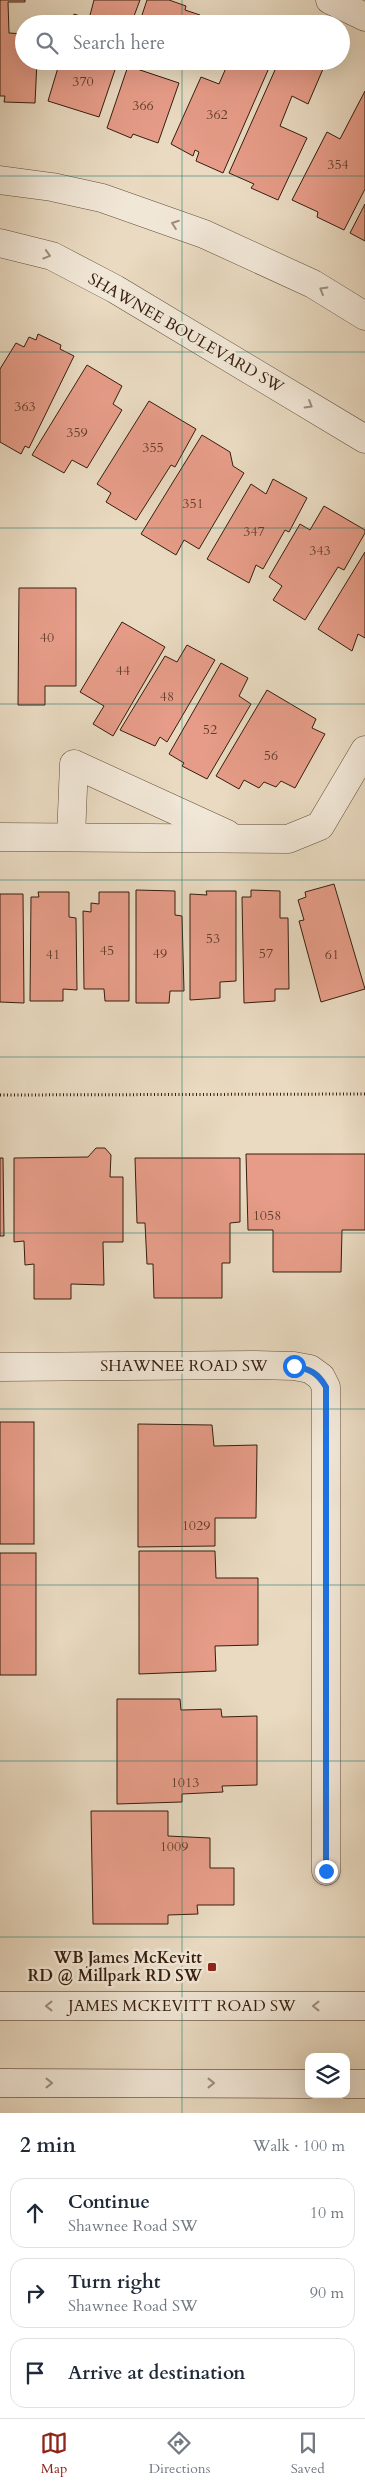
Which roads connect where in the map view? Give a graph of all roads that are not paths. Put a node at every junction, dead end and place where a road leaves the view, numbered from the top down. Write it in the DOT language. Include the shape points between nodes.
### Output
graph roads {
  1 [pos="330,0"];
  2 [pos="365,17"];
  3 [pos="0,180"];
  4 [pos="0,243"];
  5 [pos="365,316"];
  6 [pos="365,439"];
  7 [pos="365,750"];
  8 [pos="0,837"];
  9 [pos="71,837"];
  10 [pos="237,838"];
  11 [pos="0,1367"];
  12 [pos="326,1871"];
  13 [pos="0,2006"];
  14 [pos="365,2006"];
  15 [pos="0,2083"];
  16 [pos="305,2084"];
  17 [pos="350,2084"];
  18 [pos="365,2084"];
  1 -- 2 [label="street"];
  5 -- 3 [label="street, one-way" via="313,284 204,234 102,198"];
  4 -- 6 [label="street, SHAWNEE BOULEVARD SW, one-way" via="52,256 107,285"];
  7 -- 10 [label="street" via="320,826 288,839"];
  8 -- 9 [label="street"];
  9 -- 10 [label="street"];
  9 -- 10 [label="street" via="74,764"];
  11 -- 12 [label="street, SHAWNEE ROAD SW" via="255,1364 310,1369 321,1377 326,1387"];
  14 -- 13 [label="street, JAMES MCKEVITT ROAD SW, one-way"];
  15 -- 16 [label="street, one-way"];
  17 -- 18 [label="street"];
}
